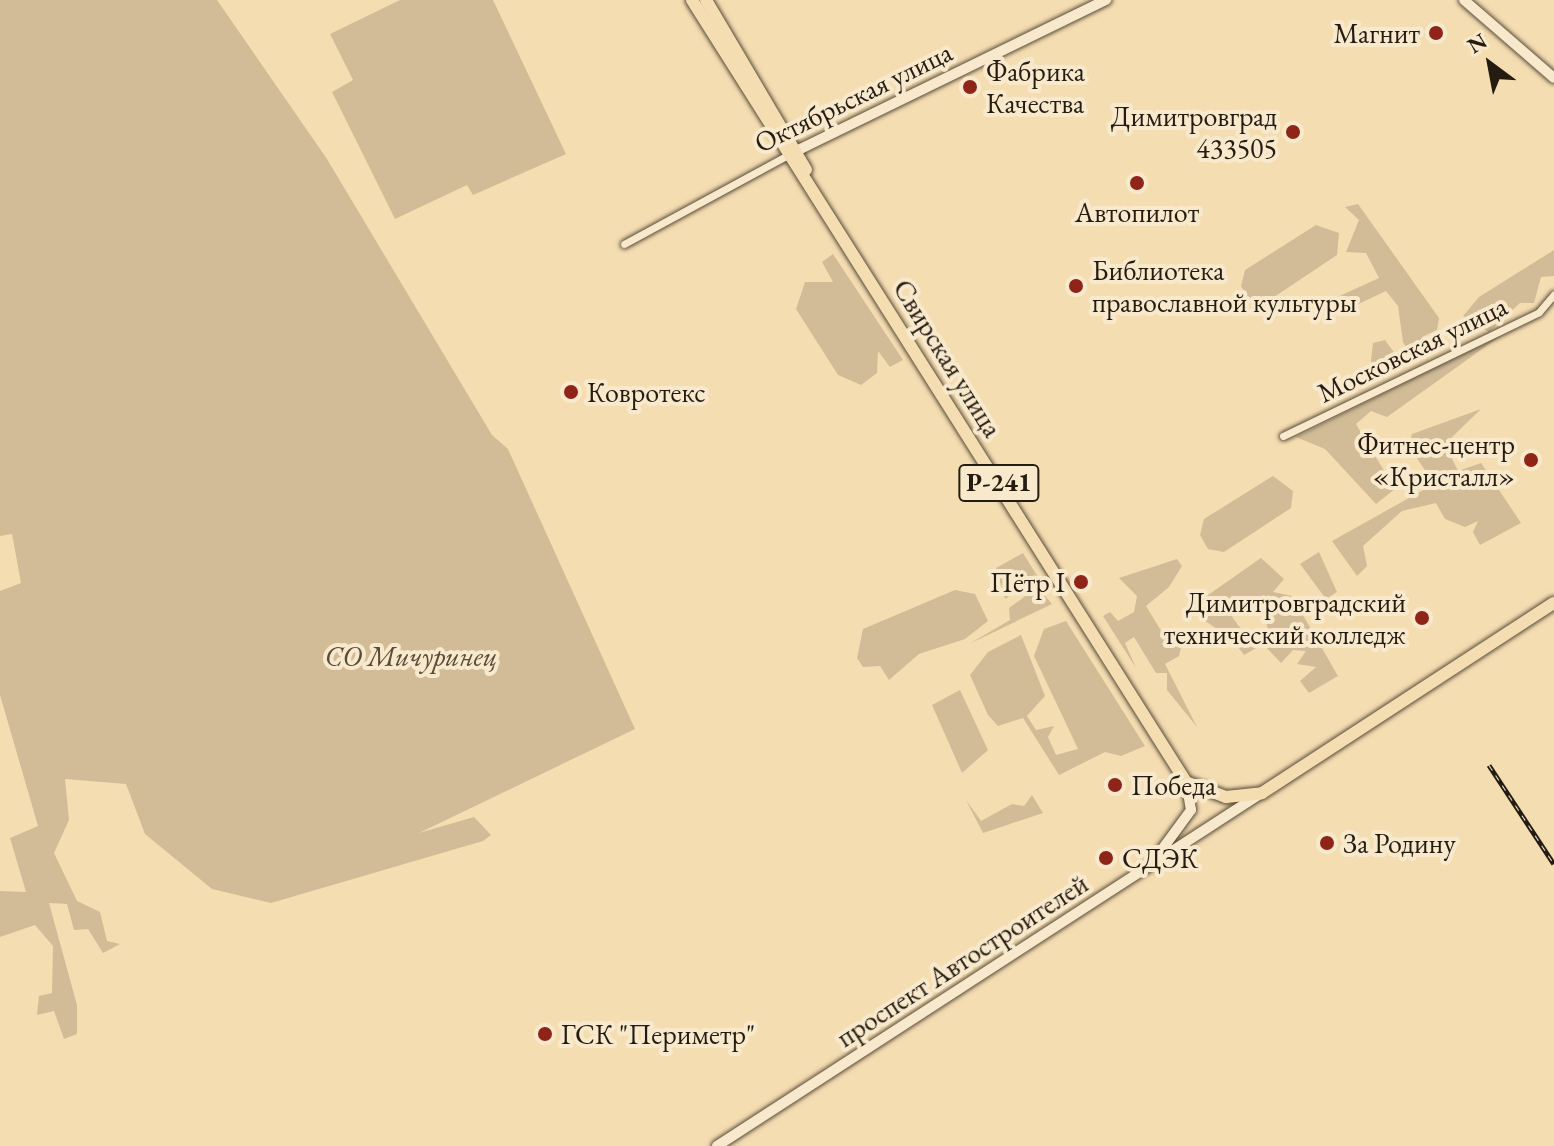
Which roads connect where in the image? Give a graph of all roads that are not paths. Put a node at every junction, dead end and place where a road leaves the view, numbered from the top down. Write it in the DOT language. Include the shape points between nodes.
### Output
graph roads {
  1 [pos="692,0"];
  2 [pos="706,0"];
  3 [pos="1106,0"];
  4 [pos="1464,0"];
  5 [pos="1554,78"];
  6 [pos="795,152"];
  7 [pos="624,244"];
  8 [pos="1554,294"];
  9 [pos="1283,436"];
  10 [pos="1554,603"];
  11 [pos="1186,782"];
  12 [pos="1262,793"];
  13 [pos="1151,865"];
  14 [pos="717,1146"];
  1 -- 6 [label="highway, Свирская улица / Р-241"];
  2 -- 6 [label="highway, Р-241" via="785,123"];
  3 -- 6 [label="main road, Октябрьская улица"];
  4 -- 5 [label="main road"];
  6 -- 7 [label="street, Октябрьская улица"];
  6 -- 11 [label="highway, Свирская улица / Р-241"];
  8 -- 9 [label="street, Московская улица" via="1539,312"];
  10 -- 12 [label="highway, проспект Автостроителей"];
  11 -- 12 [label="highway" via="1226,797"];
  11 -- 13 [label="main road" via="1191,810"];
  12 -- 13 [label="main road, проспект Автостроителей"];
  13 -- 14 [label="main road, проспект Автостроителей"];
}
